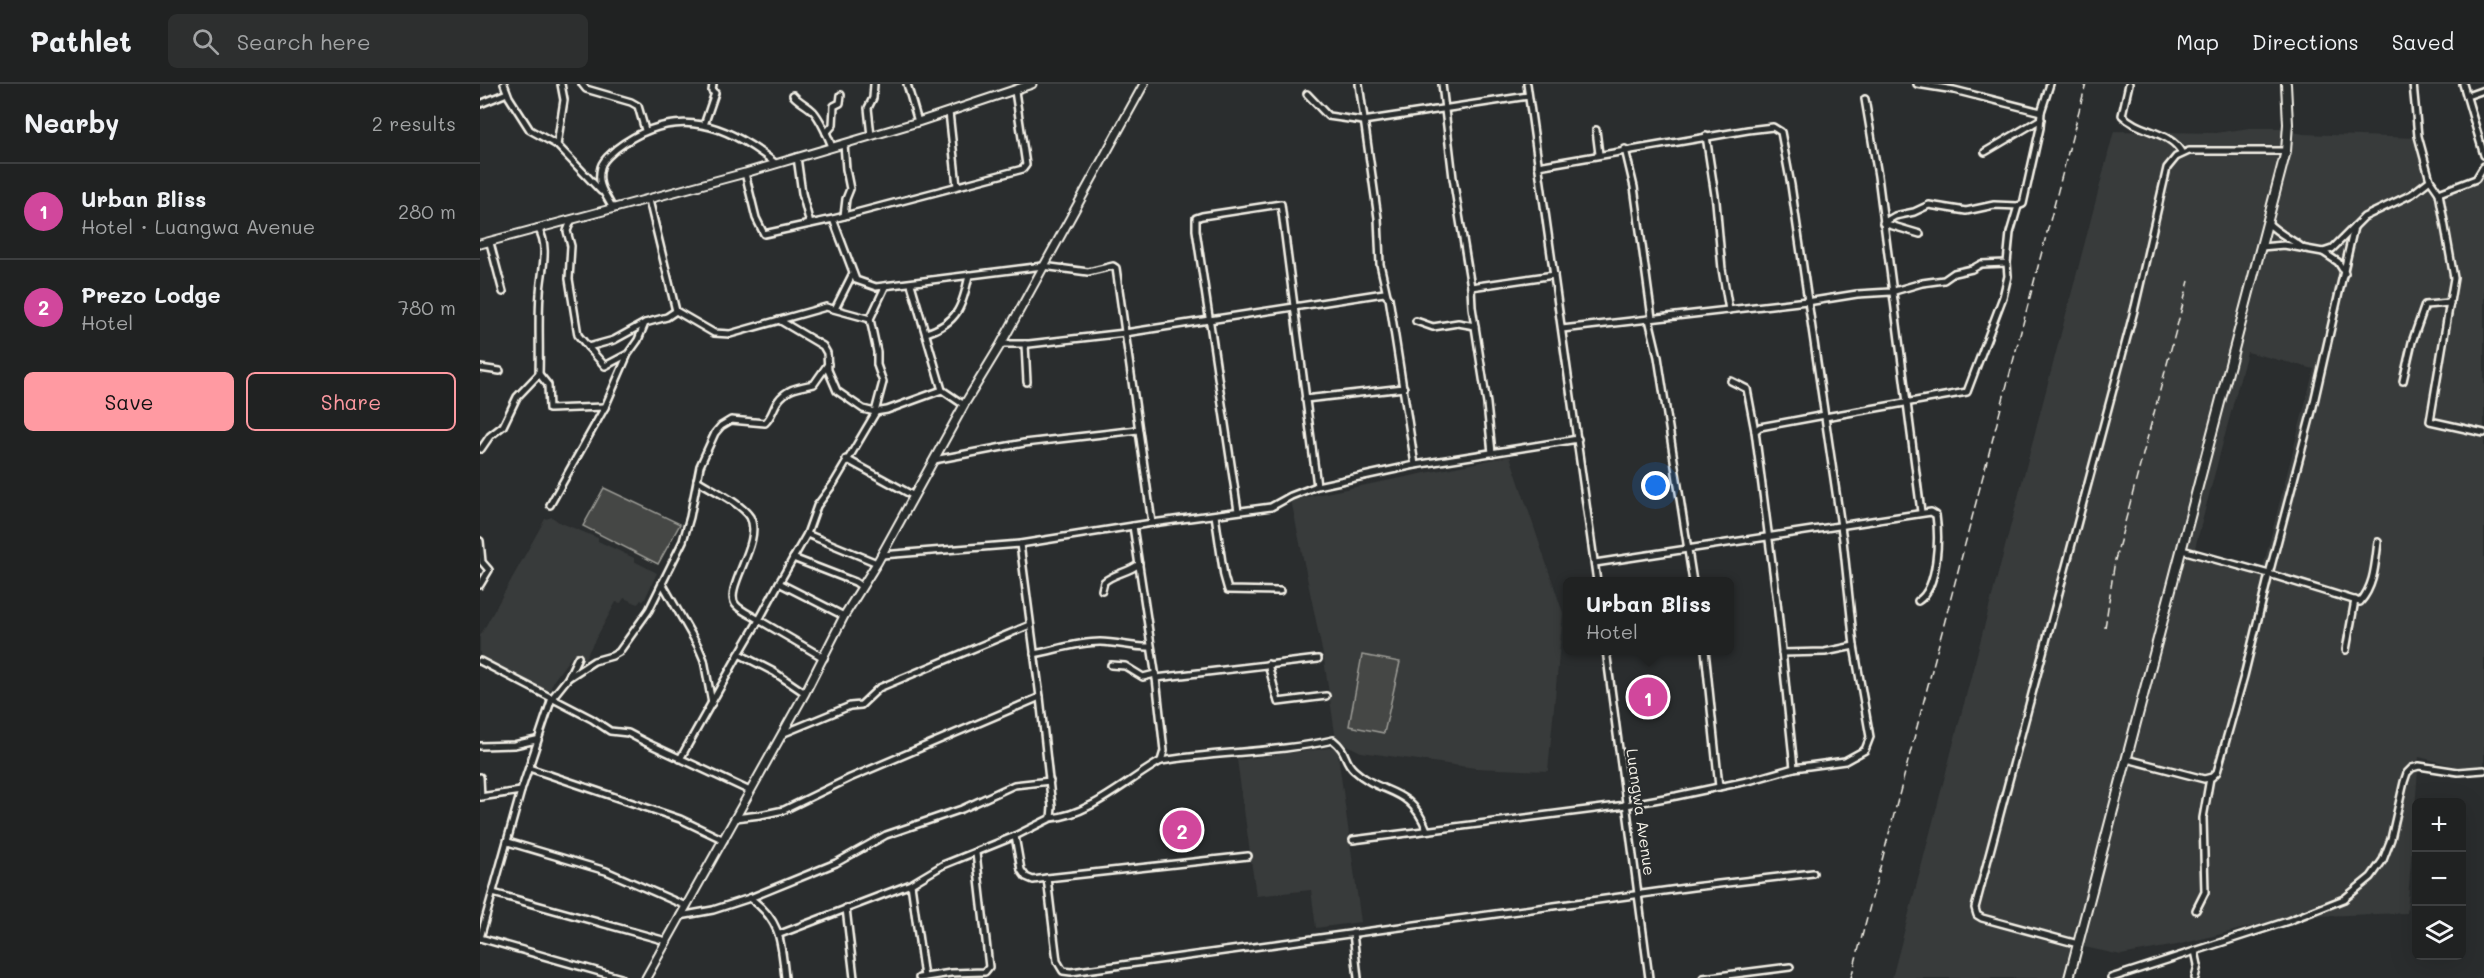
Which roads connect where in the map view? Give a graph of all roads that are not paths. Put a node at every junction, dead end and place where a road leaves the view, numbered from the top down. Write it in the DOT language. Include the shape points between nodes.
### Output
graph roads {
  1 [pos="504,84"];
  2 [pos="561,84"];
  3 [pos="582,84"];
  4 [pos="713,84"];
  5 [pos="874,84"];
  6 [pos="908,84"];
  7 [pos="1032,84"];
  8 [pos="1144,84"];
  9 [pos="1359,84"];
  10 [pos="1442,84"];
  11 [pos="1527,84"];
  12 [pos="1917,84"];
  13 [pos="2050,84"];
  14 [pos="2129,84"];
  15 [pos="2286,84"];
  16 [pos="2413,84"];
  17 [pos="2463,84"];
  18 [pos="2484,90"];
  19 [pos="1015,91"];
  20 [pos="507,93"];
  21 [pos="1307,94"];
  22 [pos="793,95"];
  23 [pos="841,95"];
  24 [pos="1528,96"];
  25 [pos="2467,96"];
  26 [pos="1865,99"];
  27 [pos="480,104"];
  28 [pos="1445,108"];
  29 [pos="949,112"];
  30 [pos="2041,112"];
  31 [pos="2041,119"];
  32 [pos="1364,120"];
  33 [pos="918,122"];
  34 [pos="704,125"];
  35 [pos="645,130"];
  36 [pos="1596,130"];
  37 [pos="826,133"];
  38 [pos="871,136"];
  39 [pos="1706,136"];
  40 [pos="844,144"];
  41 [pos="556,145"];
  42 [pos="832,147"];
  43 [pos="1625,149"];
  44 [pos="1985,152"];
  45 [pos="2286,152"];
  46 [pos="2182,153"];
  47 [pos="1599,154"];
  48 [pos="2484,155"];
  49 [pos="797,157"];
  50 [pos="775,163"];
  51 [pos="1538,166"];
  52 [pos="2484,166"];
  53 [pos="745,173"];
  54 [pos="2430,180"];
  55 [pos="957,186"];
  56 [pos="601,191"];
  57 [pos="2439,193"];
  58 [pos="649,200"];
  59 [pos="2018,206"];
  60 [pos="613,209"];
  61 [pos="844,216"];
  62 [pos="833,219"];
  63 [pos="571,221"];
  64 [pos="2267,222"];
  65 [pos="1883,223"];
  66 [pos="810,224"];
  67 [pos="2354,227"];
  68 [pos="538,228"];
  69 [pos="1920,234"];
  70 [pos="490,243"];
  71 [pos="480,244"];
  72 [pos="2260,247"];
  73 [pos="2304,249"];
  74 [pos="2323,252"];
  75 [pos="2007,263"];
  76 [pos="1043,266"];
  77 [pos="853,273"];
  78 [pos="2345,273"];
  79 [pos="969,275"];
  80 [pos="1554,275"];
  81 [pos="911,284"];
  82 [pos="885,287"];
  83 [pos="1471,287"];
  84 [pos="503,292"];
  85 [pos="1891,292"];
  86 [pos="1388,295"];
  87 [pos="1807,302"];
  88 [pos="2450,303"];
  89 [pos="1293,308"];
  90 [pos="835,309"];
  91 [pos="1729,310"];
  92 [pos="676,311"];
  93 [pos="870,319"];
  94 [pos="1650,319"];
  95 [pos="779,320"];
  96 [pos="1209,321"];
  97 [pos="1416,321"];
  98 [pos="645,323"];
  99 [pos="1475,327"];
  100 [pos="1562,329"];
  101 [pos="926,333"];
  102 [pos="1125,333"];
  103 [pos="1001,344"];
  104 [pos="1025,344"];
  105 [pos="588,347"];
  106 [pos="628,354"];
  107 [pos="828,364"];
  108 [pos="480,368"];
  109 [pos="500,371"];
  110 [pos="539,374"];
  111 [pos="1731,381"];
  112 [pos="2403,381"];
  113 [pos="1027,382"];
  114 [pos="1404,388"];
  115 [pos="942,390"];
  116 [pos="1305,399"];
  117 [pos="1906,403"];
  118 [pos="964,405"];
  119 [pos="605,407"];
  120 [pos="875,412"];
  121 [pos="1825,416"];
  122 [pos="1138,430"];
  123 [pos="1755,431"];
  124 [pos="2484,433"];
  125 [pos="1578,439"];
  126 [pos="481,449"];
  127 [pos="1491,453"];
  128 [pos="480,456"];
  129 [pos="846,459"];
  130 [pos="934,460"];
  131 [pos="1415,465"];
  132 [pos="697,480"];
  133 [pos="1317,486"];
  134 [pos="914,496"];
  135 [pos="550,505"];
  136 [pos="1238,511"];
  137 [pos="1921,512"];
  138 [pos="1215,515"];
  139 [pos="1152,523"];
  140 [pos="1841,524"];
  141 [pos="1133,526"];
  142 [pos="807,534"];
  143 [pos="1768,535"];
  144 [pos="480,541"];
  145 [pos="2378,542"];
  146 [pos="1020,544"];
  147 [pos="1687,549"];
  148 [pos="2182,550"];
  149 [pos="882,555"];
  150 [pos="793,558"];
  151 [pos="1595,562"];
  152 [pos="878,563"];
  153 [pos="1139,564"];
  154 [pos="2269,574"];
  155 [pos="1596,577"];
  156 [pos="1692,577"];
  157 [pos="662,583"];
  158 [pos="779,583"];
  159 [pos="480,585"];
  160 [pos="862,587"];
  161 [pos="1102,590"];
  162 [pos="1280,591"];
  163 [pos="2355,600"];
  164 [pos="1918,601"];
  165 [pos="844,616"];
  166 [pos="759,620"];
  167 [pos="1030,625"];
  168 [pos="1854,646"];
  169 [pos="1151,647"];
  170 [pos="2346,650"];
  171 [pos="1782,653"];
  172 [pos="739,654"];
  173 [pos="1034,654"];
  174 [pos="1607,655"];
  175 [pos="1705,655"];
  176 [pos="578,657"];
  177 [pos="824,658"];
  178 [pos="1318,659"];
  179 [pos="480,661"];
  180 [pos="1268,664"];
  181 [pos="1111,665"];
  182 [pos="1156,676"];
  183 [pos="568,678"];
  184 [pos="805,693"];
  185 [pos="1326,696"];
  186 [pos="1040,697"];
  187 [pos="552,698"];
  188 [pos="712,703"];
  189 [pos="780,735"];
  190 [pos="536,740"];
  191 [pos="480,746"];
  192 [pos="680,759"];
  193 [pos="2127,759"];
  194 [pos="1161,761"];
  195 [pos="529,768"];
  196 [pos="1794,768"];
  197 [pos="2484,770"];
  198 [pos="480,777"];
  199 [pos="2210,778"];
  200 [pos="1050,781"];
  201 [pos="1719,787"];
  202 [pos="521,791"];
  203 [pos="750,791"];
  204 [pos="480,797"];
  205 [pos="1626,805"];
  206 [pos="735,818"];
  207 [pos="1051,818"];
  208 [pos="1427,830"];
  209 [pos="1015,836"];
  210 [pos="724,840"];
  211 [pos="1353,840"];
  212 [pos="507,842"];
  213 [pos="976,853"];
  214 [pos="1248,856"];
  215 [pos="1813,873"];
  216 [pos="1047,878"];
  217 [pos="911,884"];
  218 [pos="493,893"];
  219 [pos="1638,895"];
  220 [pos="750,898"];
  221 [pos="686,906"];
  222 [pos="846,908"];
  223 [pos="2196,910"];
  224 [pos="680,916"];
  225 [pos="1353,933"];
  226 [pos="780,934"];
  227 [pos="480,938"];
  228 [pos="666,941"];
  229 [pos="2078,944"];
  230 [pos="2195,951"];
  231 [pos="1790,967"];
  232 [pos="982,975"];
  233 [pos="621,978"];
  234 [pos="646,978"];
  235 [pos="785,978"];
  236 [pos="855,978"];
  237 [pos="922,978"];
  238 [pos="1358,978"];
  239 [pos="1648,978"];
  240 [pos="1703,978"];
  241 [pos="2068,978"];
  242 [pos="2111,978"];
  243 [pos="2195,978"];
  1 -- 20 [label="street"];
  2 -- 41 [label="street" via="564,100"];
  3 -- 35 [label="street" via="586,89 638,106"];
  4 -- 34 [label="street" via="715,93"];
  5 -- 38 [label="street" via="868,108"];
  6 -- 33 [label="street"];
  7 -- 19 [label="street"];
  8 -- 76 [label="street"];
  9 -- 32 [label="street"];
  10 -- 28 [label="street"];
  11 -- 24 [label="street"];
  12 -- 30 [label="street"];
  13 -- 30 [label="street"];
  14 -- 46 [label="street" via="2122,115 2176,144"];
  15 -- 45 [label="main road"];
  16 -- 54 [label="street" via="2418,136"];
  17 -- 25 [label="street"];
  18 -- 25 [label="street"];
  19 -- 29 [label="street"];
  19 -- 55 [label="street" via="1025,168"];
  20 -- 27 [label="street"];
  20 -- 41 [label="street" via="530,130"];
  21 -- 32 [label="street" via="1328,116"];
  22 -- 37 [label="street" via="813,110"];
  23 -- 37 [label="street" via="840,103 834,106 833,125"];
  24 -- 28 [label="street"];
  24 -- 51 [label="street"];
  25 -- 48 [label="street"];
  26 -- 65 [label="street"];
  28 -- 32 [label="street"];
  28 -- 83 [label="street"];
  29 -- 33 [label="street"];
  29 -- 55 [label="street"];
  30 -- 31 [label="street"];
  31 -- 44 [label="street"];
  31 -- 59 [label="street" via="2025,200"];
  32 -- 86 [label="street" via="1378,218 1380,264"];
  33 -- 38 [label="street"];
  34 -- 35 [label="street" via="677,123"];
  34 -- 50 [label="street"];
  35 -- 56 [label="street" via="606,157 601,166"];
  36 -- 47 [label="street"];
  37 -- 42 [label="street"];
  38 -- 40 [label="street"];
  39 -- 43 [label="street"];
  39 -- 87 [label="street" via="1773,127 1781,132"];
  39 -- 91 [label="street"];
  40 -- 42 [label="street"];
  40 -- 61 [label="street" via="850,189"];
  41 -- 56 [label="street"];
  42 -- 49 [label="street"];
  43 -- 47 [label="street"];
  43 -- 94 [label="street" via="1634,187"];
  45 -- 46 [label="street"];
  45 -- 64 [label="main road"];
  46 -- 229 [label="street" via="2167,168 2130,327 1975,908 1982,918"];
  47 -- 51 [label="street"];
  49 -- 50 [label="street"];
  49 -- 66 [label="street"];
  50 -- 53 [label="street"];
  51 -- 80 [label="street"];
  52 -- 57 [label="street" via="2476,179"];
  53 -- 58 [label="street"];
  53 -- 66 [label="street" via="764,234"];
  54 -- 57 [label="street"];
  54 -- 67 [label="street" via="2412,194 2364,217"];
  55 -- 61 [label="street"];
  56 -- 60 [label="street"];
  57 -- 88 [label="street" via="2454,278"];
  58 -- 60 [label="street"];
  58 -- 92 [label="street"];
  59 -- 65 [label="street" via="1958,211 1929,205"];
  59 -- 75 [label="street"];
  60 -- 63 [label="street"];
  61 -- 62 [label="street"];
  62 -- 66 [label="street"];
  62 -- 77 [label="street"];
  63 -- 68 [label="street"];
  63 -- 105 [label="street" via="567,231 571,246 568,279 578,335"];
  64 -- 72 [label="main road"];
  64 -- 73 [label="street"];
  65 -- 69 [label="street"];
  65 -- 85 [label="street"];
  67 -- 74 [label="street" via="2332,249"];
  67 -- 78 [label="street"];
  68 -- 70 [label="street"];
  68 -- 110 [label="street" via="544,248"];
  70 -- 71 [label="street"];
  70 -- 84 [label="street"];
  72 -- 73 [label="street" via="2284,245"];
  72 -- 148 [label="main road"];
  73 -- 74 [label="street"];
  74 -- 78 [label="street" via="2338,262"];
  75 -- 85 [label="street" via="1981,264 1944,280"];
  75 -- 117 [label="street" via="2003,297 1966,392"];
  76 -- 79 [label="street"];
  76 -- 102 [label="street" via="1088,272 1116,268"];
  76 -- 103 [label="street"];
  77 -- 82 [label="street" via="862,284"];
  77 -- 90 [label="street"];
  78 -- 154 [label="street"];
  79 -- 81 [label="street"];
  79 -- 101 [label="street" via="963,303 942,328"];
  80 -- 83 [label="street"];
  80 -- 100 [label="street"];
  81 -- 82 [label="street"];
  81 -- 101 [label="street"];
  82 -- 93 [label="street"];
  83 -- 99 [label="street"];
  85 -- 87 [label="street"];
  85 -- 117 [label="street"];
  86 -- 89 [label="street"];
  86 -- 114 [label="street"];
  87 -- 91 [label="street"];
  87 -- 121 [label="street"];
  88 -- 112 [label="street" via="2425,305"];
  88 -- 124 [label="street" via="2430,421"];
  89 -- 96 [label="street"];
  89 -- 96 [label="street" via="1281,204 1261,206 1196,218"];
  89 -- 116 [label="street"];
  90 -- 93 [label="street"];
  90 -- 95 [label="street" via="826,307"];
  91 -- 94 [label="street"];
  92 -- 95 [label="street" via="721,334"];
  92 -- 98 [label="street"];
  93 -- 120 [label="street" via="883,382"];
  94 -- 100 [label="street"];
  94 -- 147 [label="street"];
  95 -- 107 [label="street" via="818,342 827,354"];
  96 -- 102 [label="street"];
  96 -- 136 [label="street"];
  97 -- 99 [label="street" via="1433,327 1458,323"];
  98 -- 105 [label="street" via="614,340"];
  98 -- 106 [label="street"];
  99 -- 127 [label="street"];
  100 -- 125 [label="street"];
  101 -- 115 [label="street"];
  102 -- 104 [label="street"];
  102 -- 122 [label="street"];
  103 -- 104 [label="street"];
  103 -- 118 [label="street"];
  104 -- 113 [label="street"];
  105 -- 106 [label="street" via="604,366"];
  106 -- 119 [label="street"];
  107 -- 120 [label="street" via="837,391 855,405"];
  107 -- 132 [label="street" via="814,384 786,393 765,423 731,420 721,426"];
  108 -- 109 [label="street"];
  110 -- 119 [label="street" via="548,385 549,409"];
  110 -- 126 [label="street"];
  111 -- 123 [label="street" via="1747,389"];
  114 -- 116 [label="street"];
  114 -- 131 [label="street"];
  115 -- 118 [label="street"];
  115 -- 120 [label="street"];
  116 -- 133 [label="street"];
  117 -- 121 [label="street"];
  117 -- 137 [label="street"];
  118 -- 130 [label="street"];
  119 -- 135 [label="street"];
  120 -- 129 [label="street"];
  121 -- 123 [label="street"];
  121 -- 140 [label="street"];
  122 -- 130 [label="street" via="1024,443"];
  122 -- 139 [label="street"];
  123 -- 143 [label="street"];
  125 -- 127 [label="street"];
  125 -- 151 [label="street"];
  126 -- 128 [label="street"];
  127 -- 131 [label="street"];
  129 -- 134 [label="street"];
  129 -- 142 [label="street" via="817,506"];
  130 -- 134 [label="street"];
  131 -- 133 [label="street"];
  132 -- 157 [label="street" via="683,541"];
  132 -- 166 [label="street" via="740,507 750,518 752,540 733,599 736,606"];
  133 -- 136 [label="street" via="1271,507"];
  134 -- 149 [label="street"];
  136 -- 138 [label="street"];
  137 -- 140 [label="street"];
  137 -- 164 [label="street" via="1935,513 1939,551 1927,591"];
  138 -- 139 [label="street"];
  138 -- 162 [label="street" via="1228,590"];
  139 -- 141 [label="street"];
  140 -- 143 [label="street"];
  140 -- 168 [label="street"];
  141 -- 146 [label="street"];
  141 -- 153 [label="street"];
  142 -- 150 [label="street"];
  142 -- 152 [label="street"];
  143 -- 147 [label="street"];
  143 -- 171 [label="street"];
  144 -- 159 [label="street" via="482,562 489,570"];
  145 -- 163 [label="street" via="2373,579 2360,602"];
  146 -- 149 [label="street"];
  146 -- 167 [label="street"];
  147 -- 151 [label="street"];
  147 -- 156 [label="street"];
  148 -- 154 [label="street"];
  148 -- 193 [label="main road"];
  149 -- 152 [label="street"];
  150 -- 158 [label="street"];
  150 -- 160 [label="street"];
  151 -- 155 [label="street"];
  152 -- 160 [label="street"];
  153 -- 161 [label="street" via="1108,578"];
  153 -- 169 [label="street"];
  154 -- 163 [label="street"];
  154 -- 199 [label="street" via="2217,772"];
  157 -- 183 [label="street" via="649,610 619,652 594,661"];
  157 -- 188 [label="street" via="704,660"];
  158 -- 165 [label="street"];
  158 -- 166 [label="street"];
  160 -- 165 [label="street"];
  163 -- 170 [label="street"];
  165 -- 177 [label="street"];
  166 -- 172 [label="street"];
  166 -- 177 [label="street"];
  167 -- 173 [label="street"];
  167 -- 189 [label="street" via="879,688 861,705"];
  168 -- 171 [label="street" via="1825,652"];
  168 -- 196 [label="street" via="1868,717 1869,745 1845,761"];
  169 -- 173 [label="street" via="1081,643"];
  169 -- 182 [label="street"];
  171 -- 196 [label="street"];
  172 -- 184 [label="street"];
  172 -- 188 [label="street"];
  173 -- 186 [label="street"];
  174 -- 205 [label="street, Luangwa Avenue"];
  175 -- 201 [label="street"];
  176 -- 183 [label="street"];
  177 -- 184 [label="street"];
  178 -- 180 [label="street"];
  179 -- 187 [label="street"];
  180 -- 182 [label="street"];
  180 -- 185 [label="street" via="1278,702"];
  181 -- 182 [label="street" via="1125,666 1143,677"];
  182 -- 194 [label="street" via="1164,745"];
  183 -- 187 [label="street"];
  184 -- 189 [label="street"];
  186 -- 200 [label="street"];
  186 -- 206 [label="street" via="784,810"];
  187 -- 190 [label="street"];
  187 -- 192 [label="street" via="607,730 633,735"];
  188 -- 192 [label="street"];
  189 -- 203 [label="street"];
  190 -- 191 [label="street"];
  190 -- 195 [label="street"];
  192 -- 203 [label="street"];
  193 -- 199 [label="street"];
  193 -- 229 [label="main road"];
  194 -- 207 [label="street" via="1094,804 1067,816"];
  194 -- 208 [label="street" via="1301,747 1333,740 1359,774 1413,804"];
  195 -- 202 [label="street"];
  195 -- 210 [label="street" via="680,819"];
  196 -- 201 [label="street"];
  197 -- 230 [label="street" via="2412,768 2404,782 2383,860 2358,889 2344,899 2288,921"];
  198 -- 204 [label="street"];
  199 -- 223 [label="street" via="2202,818 2205,892"];
  200 -- 207 [label="street"];
  200 -- 220 [label="street" via="1014,785 962,809 886,835 836,862"];
  201 -- 205 [label="street"];
  202 -- 204 [label="street"];
  202 -- 212 [label="street"];
  203 -- 206 [label="street"];
  205 -- 208 [label="street"];
  205 -- 219 [label="street, Luangwa Avenue"];
  206 -- 210 [label="street"];
  207 -- 209 [label="street"];
  208 -- 211 [label="street"];
  209 -- 213 [label="street"];
  209 -- 216 [label="street" via="1021,870 1026,877"];
  210 -- 221 [label="street"];
  212 -- 218 [label="street"];
  212 -- 221 [label="street" via="606,871"];
  213 -- 217 [label="street" via="943,865"];
  213 -- 232 [label="street" via="990,961"];
  214 -- 216 [label="street"];
  215 -- 219 [label="street"];
  216 -- 225 [label="street" via="1057,961 1064,971"];
  217 -- 222 [label="street"];
  217 -- 237 [label="street"];
  218 -- 227 [label="street"];
  218 -- 228 [label="street"];
  219 -- 225 [label="street"];
  219 -- 239 [label="street, Luangwa Avenue"];
  220 -- 224 [label="street"];
  220 -- 226 [label="street" via="772,918"];
  221 -- 224 [label="street"];
  222 -- 226 [label="street"];
  222 -- 236 [label="street"];
  224 -- 228 [label="street"];
  225 -- 238 [label="street"];
  226 -- 235 [label="street"];
  227 -- 233 [label="street"];
  228 -- 234 [label="street"];
  229 -- 241 [label="main road"];
  230 -- 242 [label="street"];
  230 -- 243 [label="street"];
  231 -- 240 [label="street"];
  232 -- 237 [label="street" via="951,973"];
}
